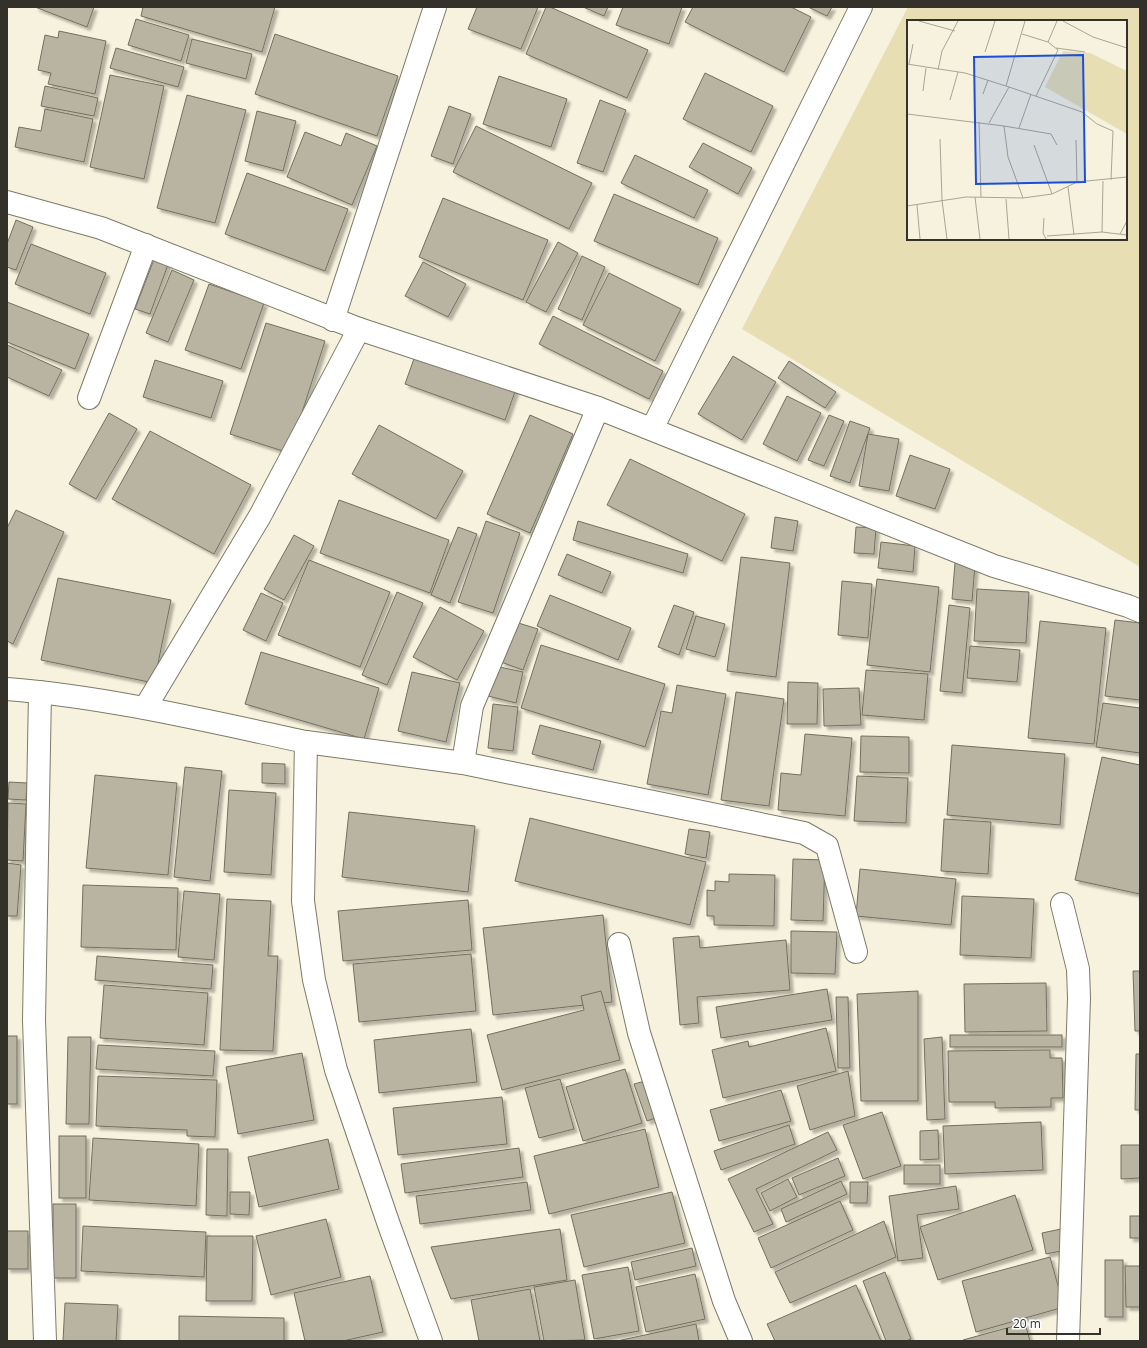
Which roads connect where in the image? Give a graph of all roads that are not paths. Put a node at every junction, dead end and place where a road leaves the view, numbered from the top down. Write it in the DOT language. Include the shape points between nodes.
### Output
graph roads {
  1 [pos="435,7"];
  2 [pos="861,7"];
  3 [pos="7,202"];
  4 [pos="146,245"];
  5 [pos="333,320"];
  6 [pos="359,329"];
  7 [pos="90,398"];
  8 [pos="598,408"];
  9 [pos="652,430"];
  10 [pos="1140,611"];
  11 [pos="7,689"];
  12 [pos="40,692"];
  13 [pos="145,708"];
  14 [pos="306,742"];
  15 [pos="463,763"];
  16 [pos="1062,904"];
  17 [pos="619,944"];
  18 [pos="856,952"];
  19 [pos="44,1341"];
  20 [pos="431,1341"];
  21 [pos="741,1341"];
  22 [pos="1068,1341"];
  1 -- 5 [label="street"];
  2 -- 9 [label="street"];
  3 -- 4 [label="street" via="101,228"];
  4 -- 5 [label="street"];
  4 -- 7 [label="street"];
  5 -- 6 [label="street"];
  6 -- 8 [label="street"];
  6 -- 13 [label="street" via="260,516"];
  8 -- 9 [label="street"];
  8 -- 15 [label="street" via="472,706"];
  9 -- 10 [label="street" via="994,566"];
  11 -- 12 [label="street"];
  12 -- 13 [label="street"];
  12 -- 19 [label="street" via="34,1020"];
  13 -- 14 [label="street"];
  14 -- 15 [label="street"];
  14 -- 20 [label="street" via="303,901 314,980 336,1070"];
  15 -- 18 [label="street" via="804,833 827,846"];
  16 -- 22 [label="street" via="1078,969 1079,998"];
  17 -- 21 [label="street" via="639,1033 724,1301"];
}
